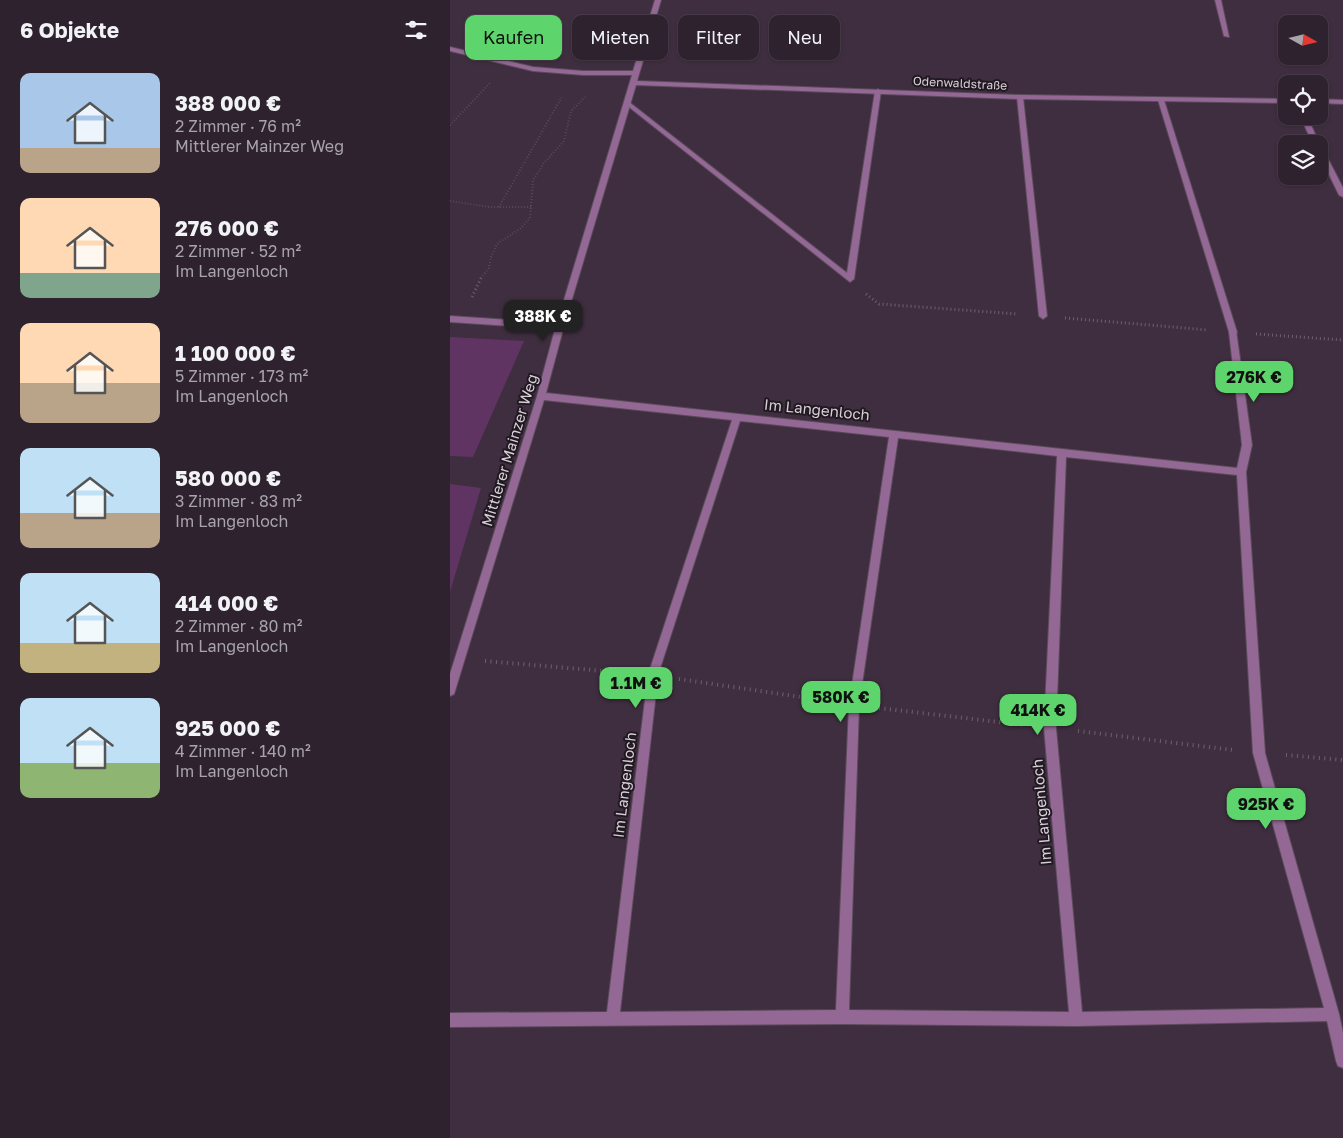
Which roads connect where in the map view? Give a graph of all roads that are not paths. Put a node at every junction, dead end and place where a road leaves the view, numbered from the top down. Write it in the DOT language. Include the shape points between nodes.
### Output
graph roads {
  1 [pos="658,0"];
  2 [pos="1218,0"];
  3 [pos="1227,36"];
  4 [pos="450,49"];
  5 [pos="637,73"];
  6 [pos="633,83"];
  7 [pos="878,91"];
  8 [pos="1020,97"];
  9 [pos="1162,100"];
  10 [pos="1278,101"];
  11 [pos="1328,101"];
  12 [pos="1343,102"];
  13 [pos="627,103"];
  14 [pos="1328,165"];
  15 [pos="1343,195"];
  16 [pos="1043,316"];
  17 [pos="450,319"];
  18 [pos="560,326"];
  19 [pos="541,396"];
  20 [pos="737,417"];
  21 [pos="894,434"];
  22 [pos="1062,452"];
  23 [pos="1241,472"];
  24 [pos="450,691"];
  25 [pos="1332,1014"];
  26 [pos="842,1017"];
  27 [pos="613,1018"];
  28 [pos="1076,1019"];
  29 [pos="450,1020"];
  30 [pos="1343,1061"];
  1 -- 5 [label="street, Mittlerer Mainzer Weg"];
  2 -- 3 [label="street"];
  4 -- 5 [label="street" via="533,69"];
  5 -- 6 [label="street, Mittlerer Mainzer Weg"];
  6 -- 7 [label="street, Odenwaldstraße"];
  6 -- 13 [label="street, Mittlerer Mainzer Weg"];
  7 -- 8 [label="street, Odenwaldstraße"];
  7 -- 13 [label="street" via="850,279"];
  8 -- 9 [label="street, Odenwaldstraße"];
  8 -- 16 [label="street"];
  9 -- 10 [label="street, Odenwaldstraße"];
  9 -- 23 [label="street" via="1233,332 1247,445"];
  11 -- 12 [label="street"];
  13 -- 18 [label="street, Mittlerer Mainzer Weg"];
  14 -- 15 [label="street"];
  17 -- 18 [label="street"];
  18 -- 19 [label="street, Mittlerer Mainzer Weg"];
  19 -- 20 [label="street, Im Langenloch"];
  19 -- 24 [label="street, Mittlerer Mainzer Weg"];
  20 -- 21 [label="street, Im Langenloch"];
  20 -- 27 [label="street, Im Langenloch" via="653,675"];
  21 -- 22 [label="street, Im Langenloch"];
  21 -- 26 [label="street" via="854,705"];
  22 -- 23 [label="street, Im Langenloch"];
  22 -- 28 [label="street, Im Langenloch" via="1050,728"];
  23 -- 25 [label="street" via="1258,753"];
  25 -- 28 [label="street"];
  25 -- 30 [label="street"];
  26 -- 27 [label="street"];
  26 -- 28 [label="street"];
  27 -- 29 [label="street"];
}
